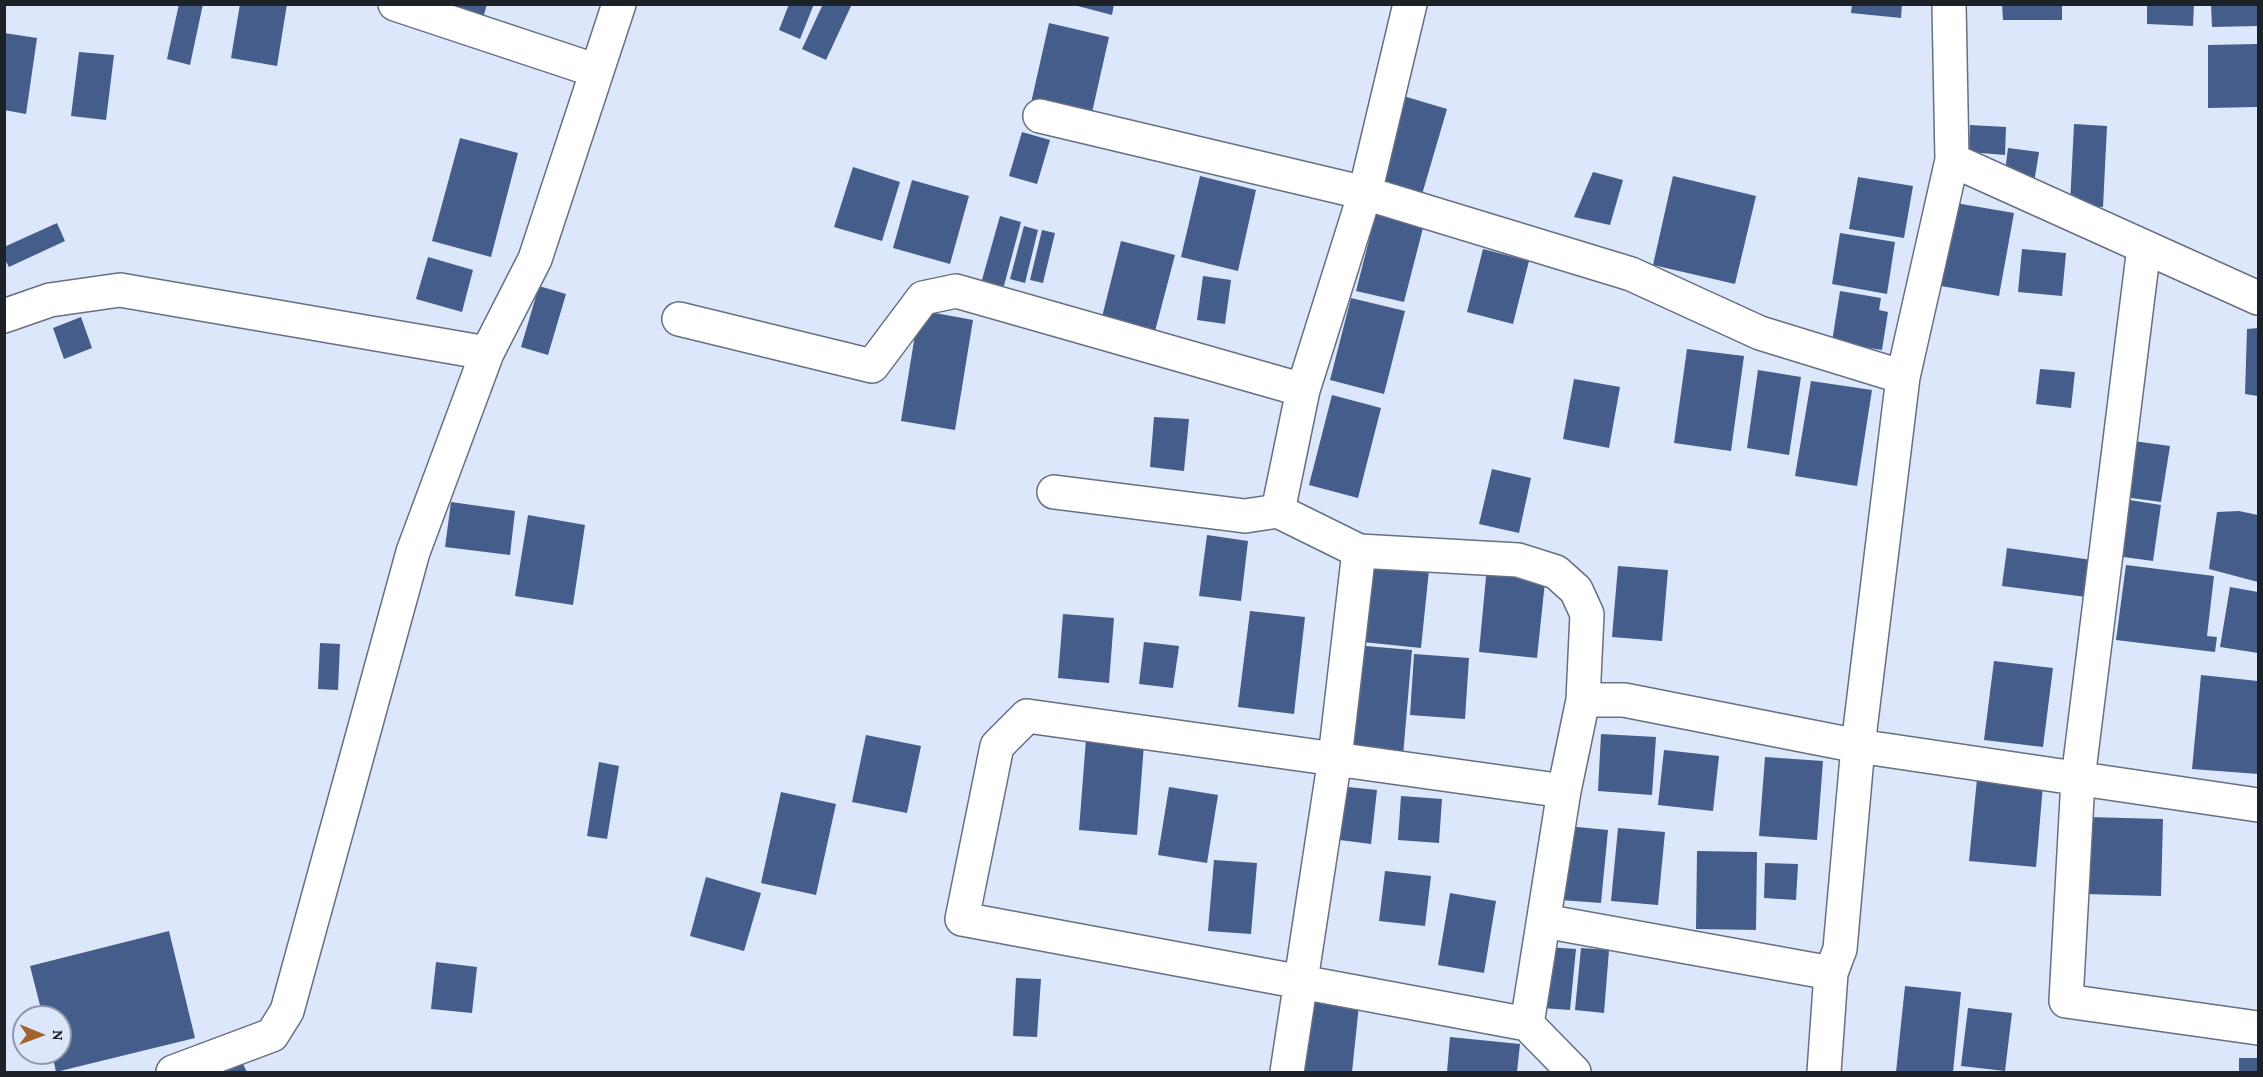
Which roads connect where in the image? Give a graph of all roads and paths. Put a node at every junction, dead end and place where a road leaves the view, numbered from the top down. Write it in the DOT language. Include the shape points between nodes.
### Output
graph roads {
  1 [pos="395,4"];
  2 [pos="619,4"];
  3 [pos="1949,4"];
  4 [pos="1409,5"];
  5 [pos="597,70"];
  6 [pos="1040,116"];
  7 [pos="1952,160"];
  8 [pos="1365,193"];
  9 [pos="2144,248"];
  10 [pos="2259,298"];
  11 [pos="4,315"];
  12 [pos="679,319"];
  13 [pos="487,352"];
  14 [pos="1903,377"];
  15 [pos="1303,390"];
  16 [pos="1054,492"];
  17 [pos="1278,511"];
  18 [pos="1359,551"];
  19 [pos="1583,700"];
  20 [pos="1858,746"];
  21 [pos="1335,758"];
  22 [pos="2078,779"];
  23 [pos="1564,791"];
  24 [pos="2259,805"];
  25 [pos="1544,921"];
  26 [pos="1831,973"];
  27 [pos="1302,981"];
  28 [pos="1527,1024"];
  29 [pos="2259,1028"];
  30 [pos="173,1072"];
  31 [pos="1287,1072"];
  32 [pos="1574,1072"];
  33 [pos="1824,1072"];
  1 -- 5 [label="street"];
  2 -- 5 [label="street"];
  3 -- 7 [label="street"];
  4 -- 8 [label="street"];
  5 -- 13 [label="street" via="536,259"];
  6 -- 8 [label="street"];
  7 -- 9 [label="street"];
  7 -- 14 [label="street"];
  8 -- 14 [label="street" via="1631,274 1760,333"];
  8 -- 15 [label="street"];
  9 -- 10 [label="street"];
  9 -- 22 [label="street"];
  11 -- 13 [label="street" via="50,300 120,290"];
  12 -- 15 [label="street" via="872,366 923,298 956,291"];
  13 -- 30 [label="street" via="412,552 287,1011 272,1035"];
  14 -- 20 [label="street"];
  15 -- 17 [label="street"];
  16 -- 17 [label="street" via="1245,516"];
  17 -- 18 [label="street"];
  18 -- 19 [label="street" via="1518,560 1556,572 1576,590 1587,614"];
  18 -- 21 [label="street"];
  19 -- 20 [label="street" via="1624,700"];
  19 -- 23 [label="street"];
  20 -- 22 [label="street"];
  20 -- 26 [label="street" via="1840,950"];
  21 -- 23 [label="street"];
  21 -- 27 [label="street"];
  21 -- 27 [label="street" via="1027,716 997,746 962,919"];
  22 -- 24 [label="street"];
  22 -- 29 [label="street" via="2066,1001"];
  23 -- 25 [label="street"];
  25 -- 26 [label="street"];
  25 -- 28 [label="street"];
  26 -- 33 [label="street"];
  27 -- 28 [label="street"];
  27 -- 31 [label="street"];
  28 -- 32 [label="street"];
}
